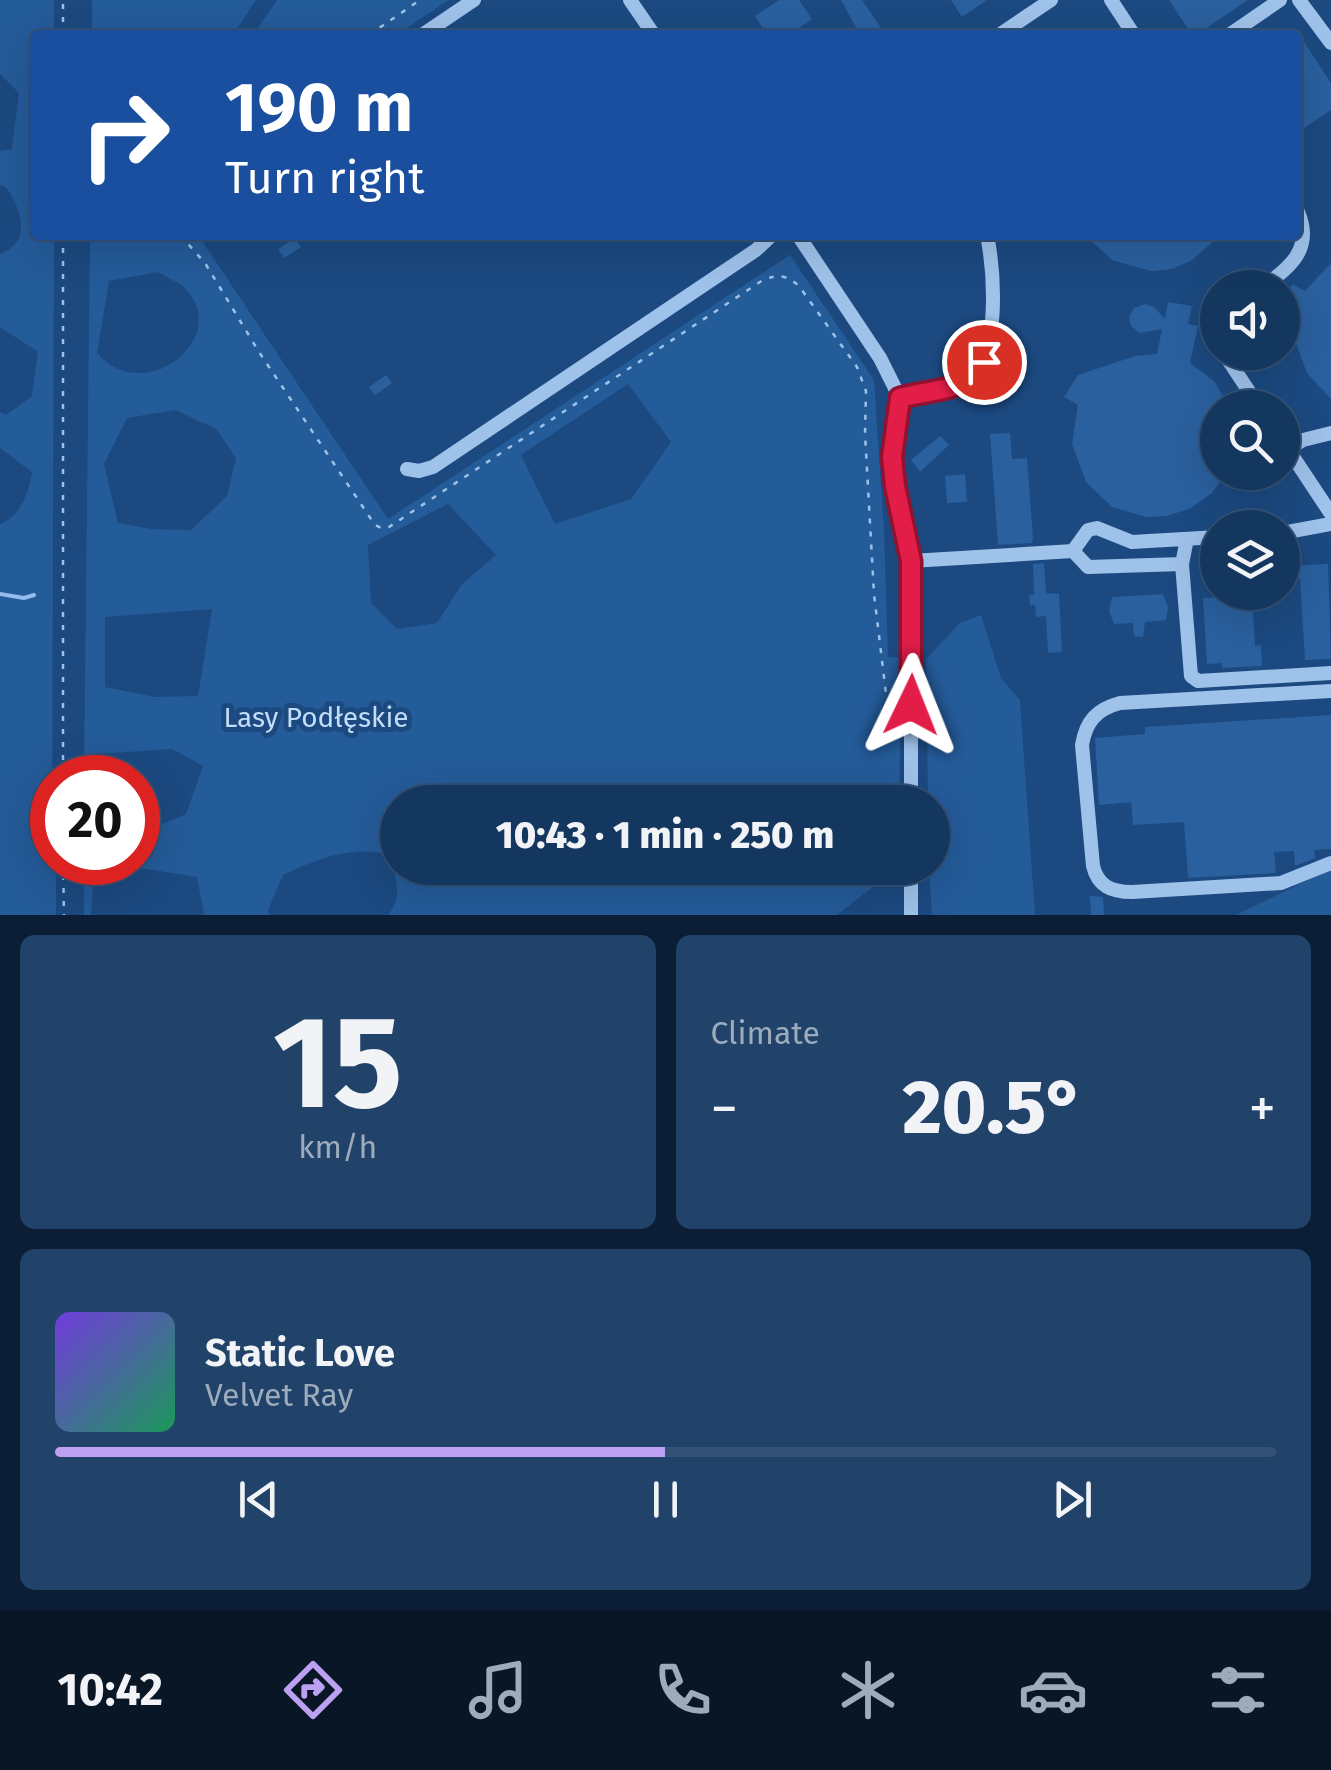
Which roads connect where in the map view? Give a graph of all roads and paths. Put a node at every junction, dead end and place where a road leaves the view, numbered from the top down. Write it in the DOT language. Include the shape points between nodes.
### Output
graph roads {
  1 [pos="63,0"];
  2 [pos="420,0"];
  3 [pos="474,0"];
  4 [pos="630,0"];
  5 [pos="1051,0"];
  6 [pos="1110,0"];
  7 [pos="1280,0"];
  8 [pos="1299,0"];
  9 [pos="63,30"];
  10 [pos="376,30"];
  11 [pos="429,30"];
  12 [pos="651,30"];
  13 [pos="1006,30"];
  14 [pos="1131,30"];
  15 [pos="1236,30"];
  16 [pos="1331,43"];
  17 [pos="1302,226"];
  18 [pos="63,240"];
  19 [pos="185,240"];
  20 [pos="767,240"];
  21 [pos="801,240"];
  22 [pos="986,240"];
  23 [pos="1286,270"];
  24 [pos="900,398"];
  25 [pos="1331,433"];
  26 [pos="1300,441"];
  27 [pos="1300,468"];
  28 [pos="407,469"];
  29 [pos="1331,514"];
  30 [pos="1331,524"];
  31 [pos="1300,530"];
  32 [pos="1200,538"];
  33 [pos="1187,539"];
  34 [pos="1073,552"];
  35 [pos="911,561"];
  36 [pos="1182,564"];
  37 [pos="1331,672"];
  38 [pos="1331,691"];
  39 [pos="911,705"];
  40 [pos="63,755"];
  41 [pos="911,785"];
  42 [pos="1331,863"];
  43 [pos="64,885"];
  44 [pos="912,885"];
  45 [pos="64,915"];
  46 [pos="912,915"];
  1 -- 9 [label="path"];
  2 -- 10 [label="path"];
  3 -- 11 [label="lane"];
  4 -- 12 [label="lane"];
  5 -- 13 [label="lane"];
  6 -- 14 [label="lane"];
  7 -- 15 [label="lane"];
  8 -- 16 [label="lane"];
  17 -- 23 [label="lane" via="1300,254"];
  18 -- 40 [label="path"];
  19 -- 39 [label="path" via="381,528 748,290 777,275 789,278 856,367 866,391 874,594 886,694"];
  20 -- 28 [label="lane" via="433,467"];
  21 -- 24 [label="lane"];
  22 -- 24 [label="lane" via="992,319 984,362 958,386"];
  24 -- 35 [label="lane" via="892,457"];
  25 -- 26 [label="lane"];
  27 -- 29 [label="lane"];
  30 -- 31 [label="lane"];
  32 -- 33 [label="lane"];
  33 -- 34 [label="lane" via="1132,542 1098,528 1088,530"];
  33 -- 36 [label="lane"];
  34 -- 35 [label="lane"];
  34 -- 36 [label="lane" via="1088,568"];
  35 -- 39 [label="lane"];
  36 -- 37 [label="lane" via="1191,676 1198,681"];
  38 -- 42 [label="lane" via="1120,703 1095,714 1082,744 1093,866 1096,878 1112,890 1281,883"];
  39 -- 41 [label="lane"];
  43 -- 45 [label="path"];
  44 -- 46 [label="lane"];
}
